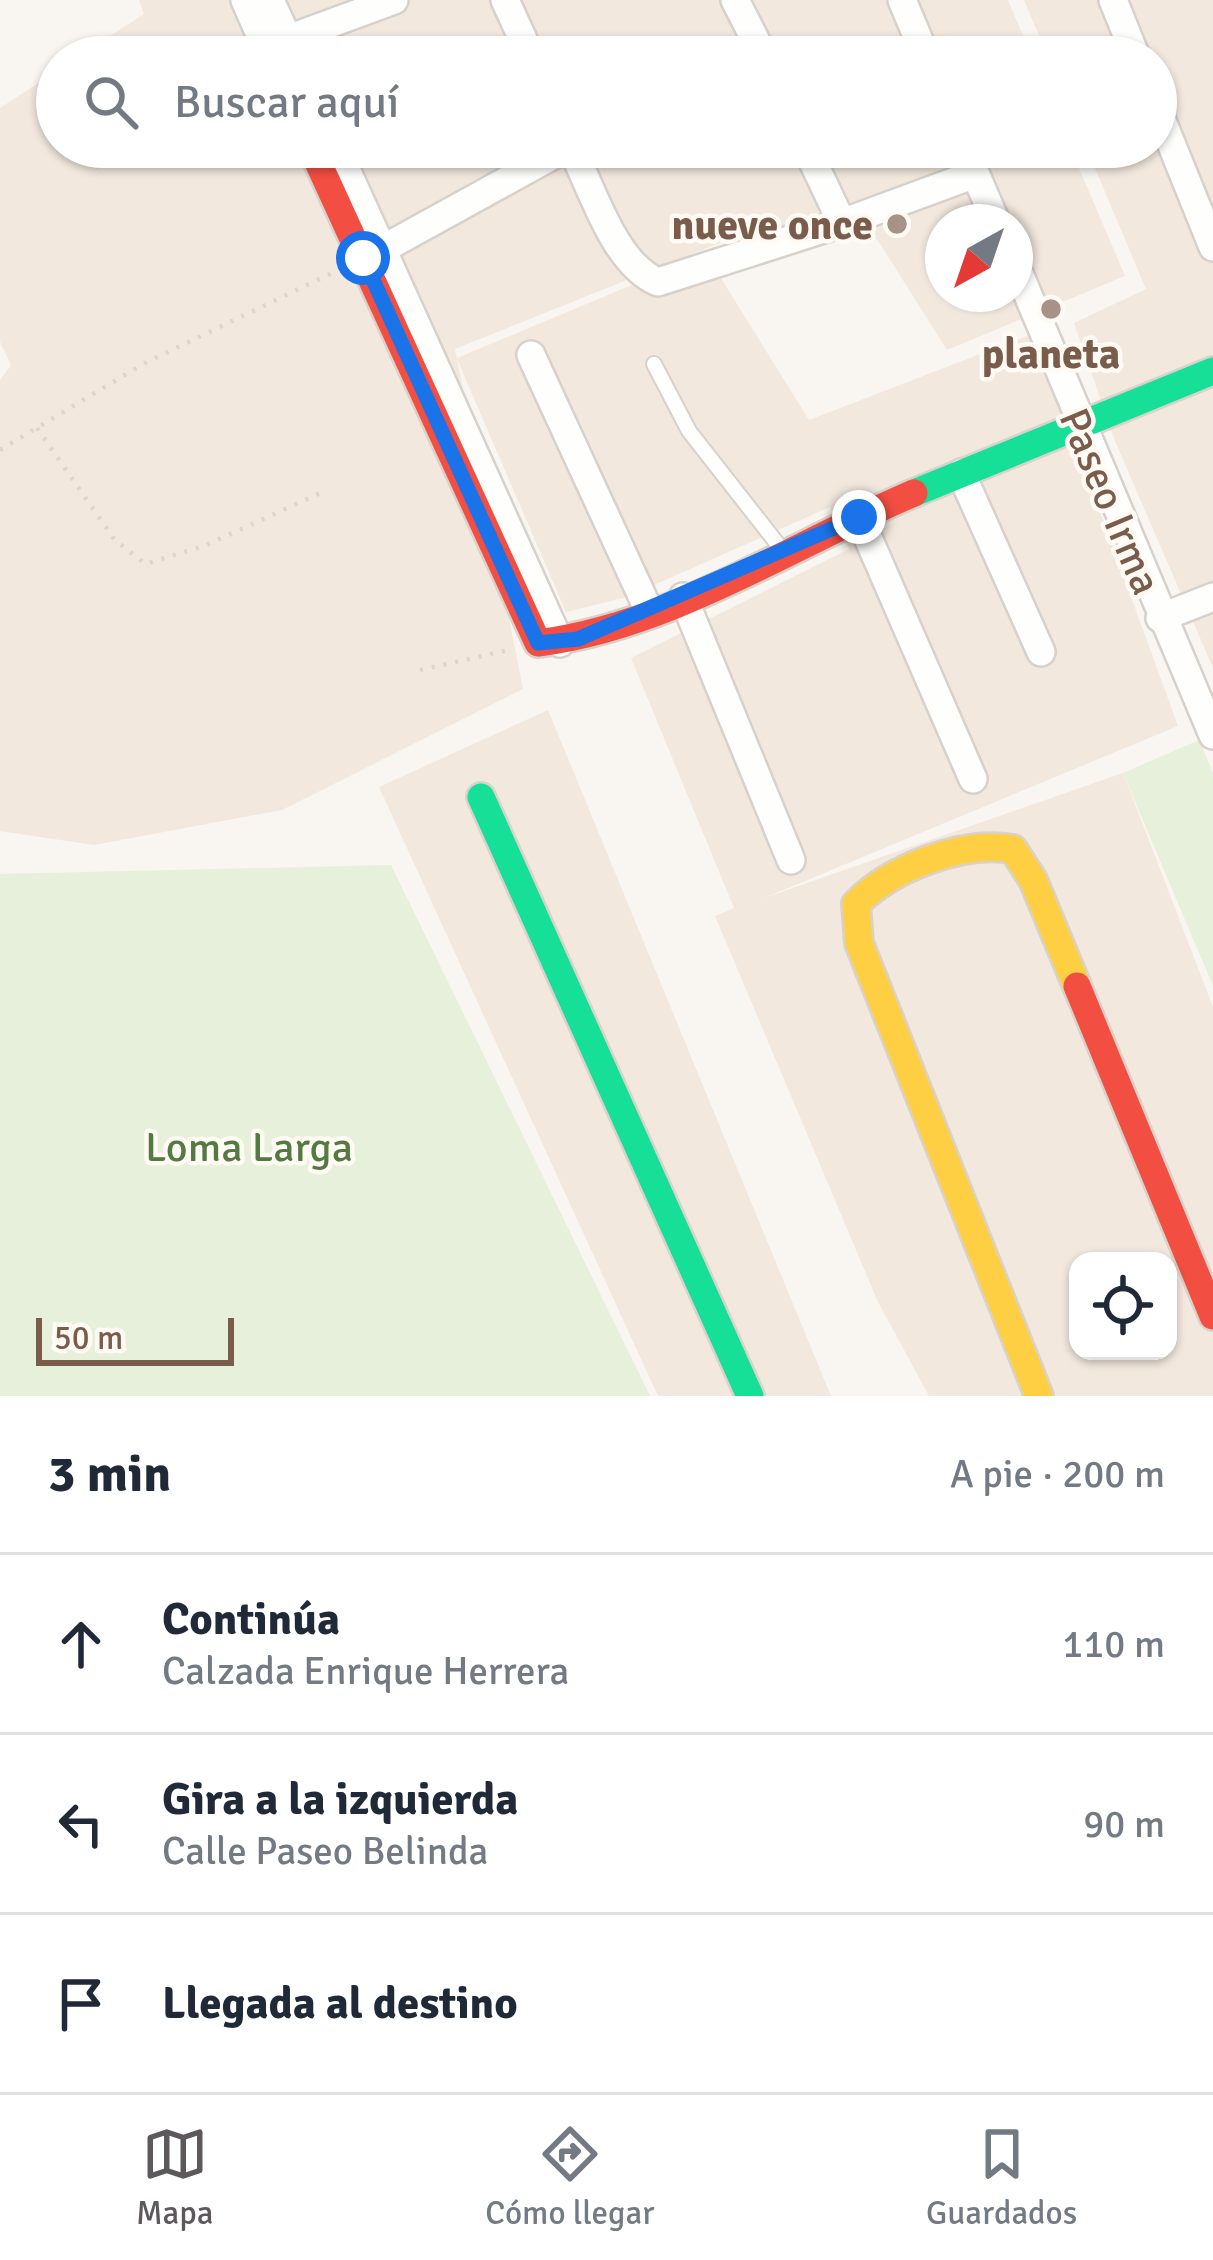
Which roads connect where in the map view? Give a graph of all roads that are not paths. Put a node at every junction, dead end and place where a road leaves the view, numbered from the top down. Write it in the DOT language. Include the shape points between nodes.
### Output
graph roads {
  1 [pos="245,0"];
  2 [pos="270,0"];
  3 [pos="394,0"];
  4 [pos="506,0"];
  5 [pos="735,0"];
  6 [pos="902,0"];
  7 [pos="1113,0"];
  8 [pos="273,36"];
  9 [pos="281,36"];
  10 [pos="317,36"];
  11 [pos="522,36"];
  12 [pos="754,36"];
  13 [pos="917,36"];
  14 [pos="1128,36"];
  15 [pos="1177,158"];
  16 [pos="323,168"];
  17 [pos="343,168"];
  18 [pos="531,168"];
  19 [pos="581,168"];
  20 [pos="816,168"];
  21 [pos="973,168"];
  22 [pos="975,174"];
  23 [pos="988,204"];
  24 [pos="842,224"];
  25 [pos="1213,247"];
  26 [pos="372,254"];
  27 [pos="1033,309"];
  28 [pos="531,355"];
  29 [pos="654,364"];
  30 [pos="1213,371"];
  31 [pos="1079,424"];
  32 [pos="961,473"];
  33 [pos="859,517"];
  34 [pos="783,551"];
  35 [pos="1213,596"];
  36 [pos="683,597"];
  37 [pos="649,611"];
  38 [pos="1160,618"];
  39 [pos="1041,652"];
  40 [pos="1213,735"];
  41 [pos="973,779"];
  42 [pos="482,797"];
  43 [pos="791,860"];
  44 [pos="1211,1304"];
  45 [pos="750,1396"];
  46 [pos="1039,1396"];
  1 -- 8 [label="street"];
  2 -- 9 [label="street"];
  3 -- 10 [label="street"];
  4 -- 11 [label="street"];
  5 -- 12 [label="street"];
  6 -- 13 [label="street"];
  7 -- 14 [label="street"];
  15 -- 25 [label="street"];
  16 -- 26 [label="street"];
  17 -- 26 [label="street"];
  18 -- 26 [label="street"];
  19 -- 24 [label="street" via="628,258 658,281"];
  20 -- 24 [label="street"];
  21 -- 22 [label="street"];
  22 -- 23 [label="street"];
  22 -- 24 [label="street"];
  26 -- 37 [label="street" via="549,643"];
  27 -- 31 [label="street, Paseo Irma"];
  28 -- 37 [label="street"];
  29 -- 34 [label="lane" via="688,431"];
  30 -- 31 [label="street"];
  31 -- 32 [label="street"];
  31 -- 38 [label="street, Paseo Irma"];
  32 -- 33 [label="street"];
  32 -- 39 [label="street"];
  33 -- 34 [label="street"];
  33 -- 41 [label="street"];
  34 -- 36 [label="street"];
  35 -- 38 [label="street"];
  36 -- 37 [label="street"];
  36 -- 43 [label="street"];
  38 -- 40 [label="street, Paseo Irma"];
  42 -- 45 [label="street"];
  44 -- 46 [label="street" via="1013,849 976,845 872,888 856,904 859,943"];
}
